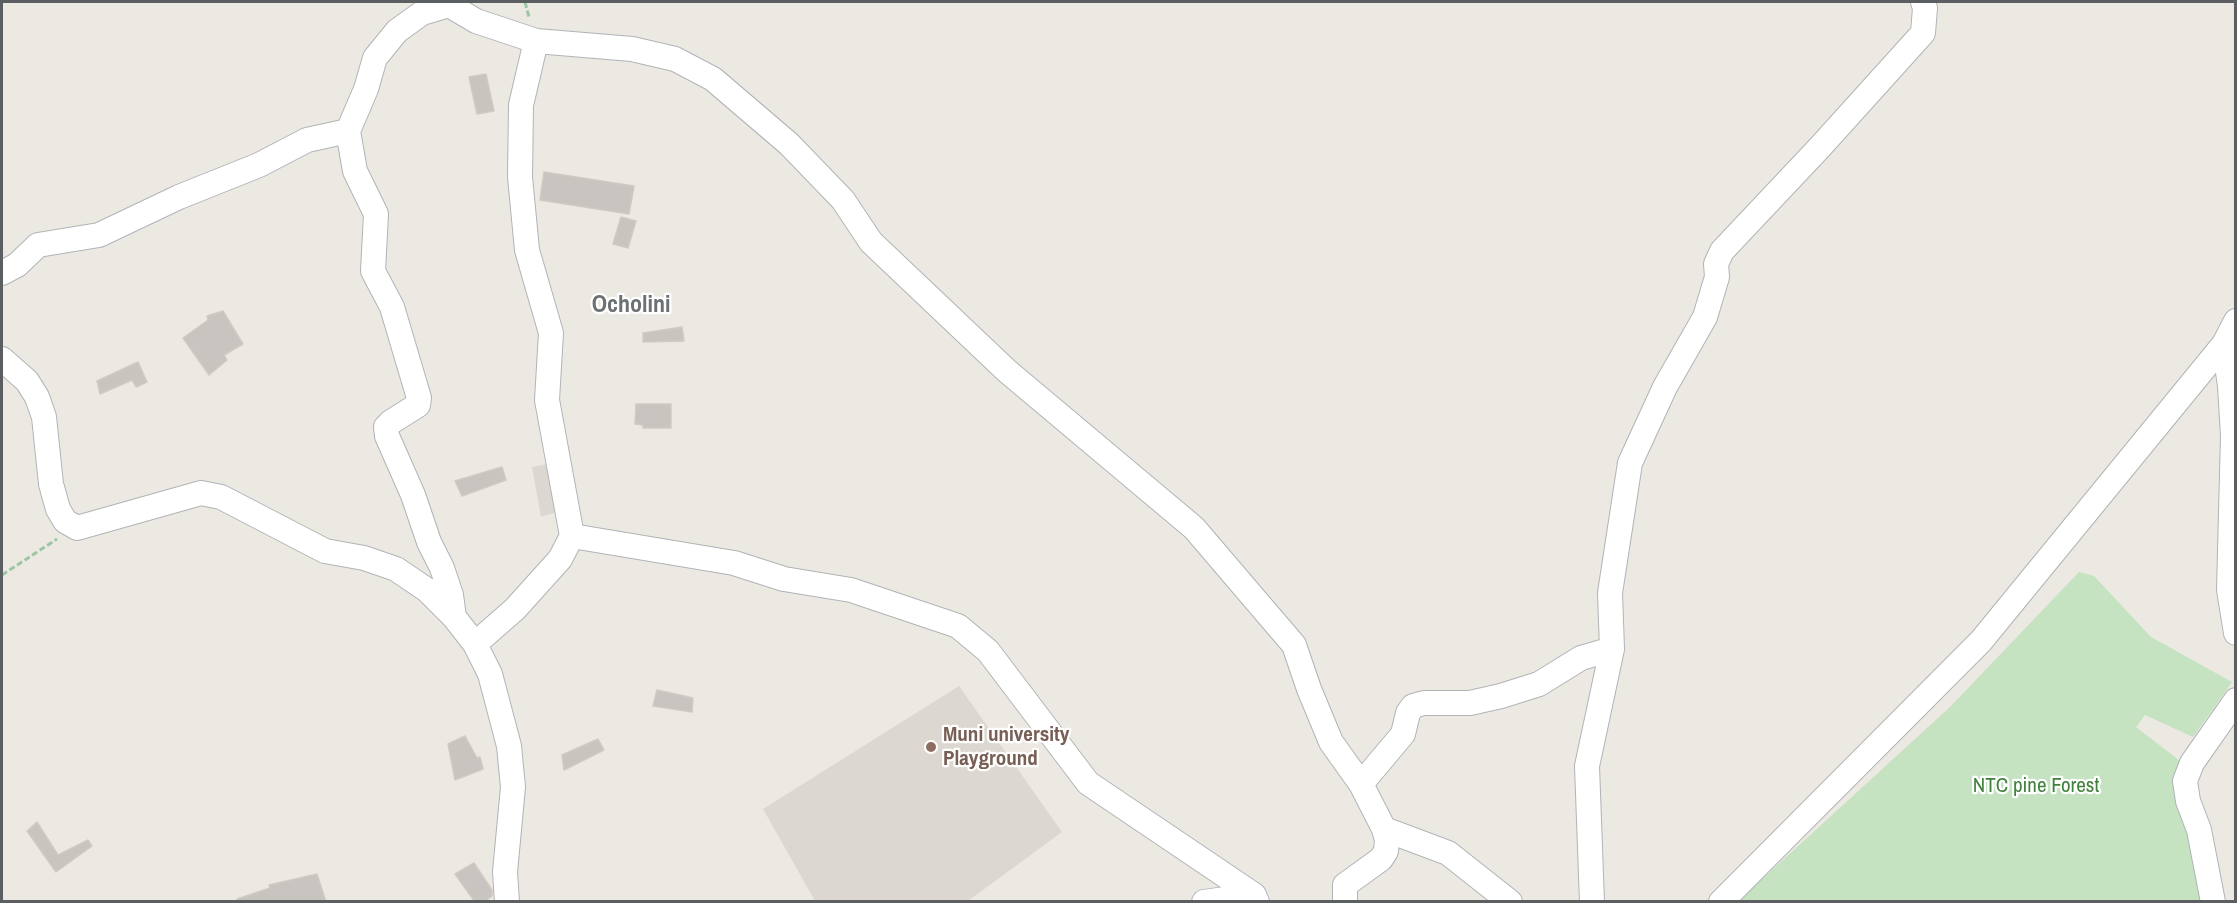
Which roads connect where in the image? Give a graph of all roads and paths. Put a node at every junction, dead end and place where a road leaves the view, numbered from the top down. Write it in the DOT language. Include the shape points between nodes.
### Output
graph roads {
  1 [pos="1923,2"];
  2 [pos="448,3"];
  3 [pos="536,41"];
  4 [pos="348,131"];
  5 [pos="2,273"];
  6 [pos="2235,321"];
  7 [pos="2224,344"];
  8 [pos="2,359"];
  9 [pos="78,528"];
  10 [pos="573,536"];
  11 [pos="2,575"];
  12 [pos="454,616"];
  13 [pos="2235,633"];
  14 [pos="475,644"];
  15 [pos="1612,649"];
  16 [pos="2235,700"];
  17 [pos="1361,784"];
  18 [pos="1384,829"];
  19 [pos="1256,898"];
  20 [pos="507,902"];
  21 [pos="1204,902"];
  22 [pos="1345,902"];
  23 [pos="1510,902"];
  24 [pos="1592,902"];
  25 [pos="1721,902"];
  26 [pos="2213,902"];
  1 -- 15 [label="street" via="1923,33 1722,251 1705,317 1665,387 1630,463 1610,593"];
  2 -- 3 [label="street" via="476,21"];
  2 -- 4 [label="street" via="423,13 397,31 375,58"];
  3 -- 10 [label="street" via="521,105 520,177 527,250 551,333 547,400"];
  3 -- 17 [label="street" via="632,49 675,59 713,79 789,144 843,200 871,242 913,282 1007,371 1194,528 1294,645 1331,742"];
  4 -- 5 [label="street" via="307,140 260,165 99,235 38,245"];
  4 -- 12 [label="street" via="356,171 376,214 373,271 392,307 419,398 418,405 391,422 386,428 387,436 442,568"];
  6 -- 7 [label="street"];
  7 -- 13 [label="street" via="2233,436 2229,590"];
  7 -- 25 [label="street" via="1981,641"];
  8 -- 9 [label="street" via="27,381 37,397 44,417 51,484 58,509 65,521"];
  9 -- 11 [label="path"];
  9 -- 12 [label="street" via="201,493 221,497 325,551 396,569 427,590"];
  10 -- 14 [label="street" via="560,559 515,609"];
  10 -- 19 [label="street" via="734,563 784,579 851,590 958,626 988,651 1088,783"];
  12 -- 14 [label="street"];
  14 -- 20 [label="street" via="490,674 509,746 513,787 505,872"];
  15 -- 17 [label="street" via="1581,658 1539,684 1501,696 1470,703 1413,706 1403,734"];
  15 -- 24 [label="street" via="1587,766"];
  16 -- 26 [label="street" via="2192,763 2185,781"];
  17 -- 18 [label="street"];
  18 -- 22 [label="street" via="1386,851 1345,885"];
  18 -- 23 [label="street" via="1448,853"];
  19 -- 21 [label="street"];
}
